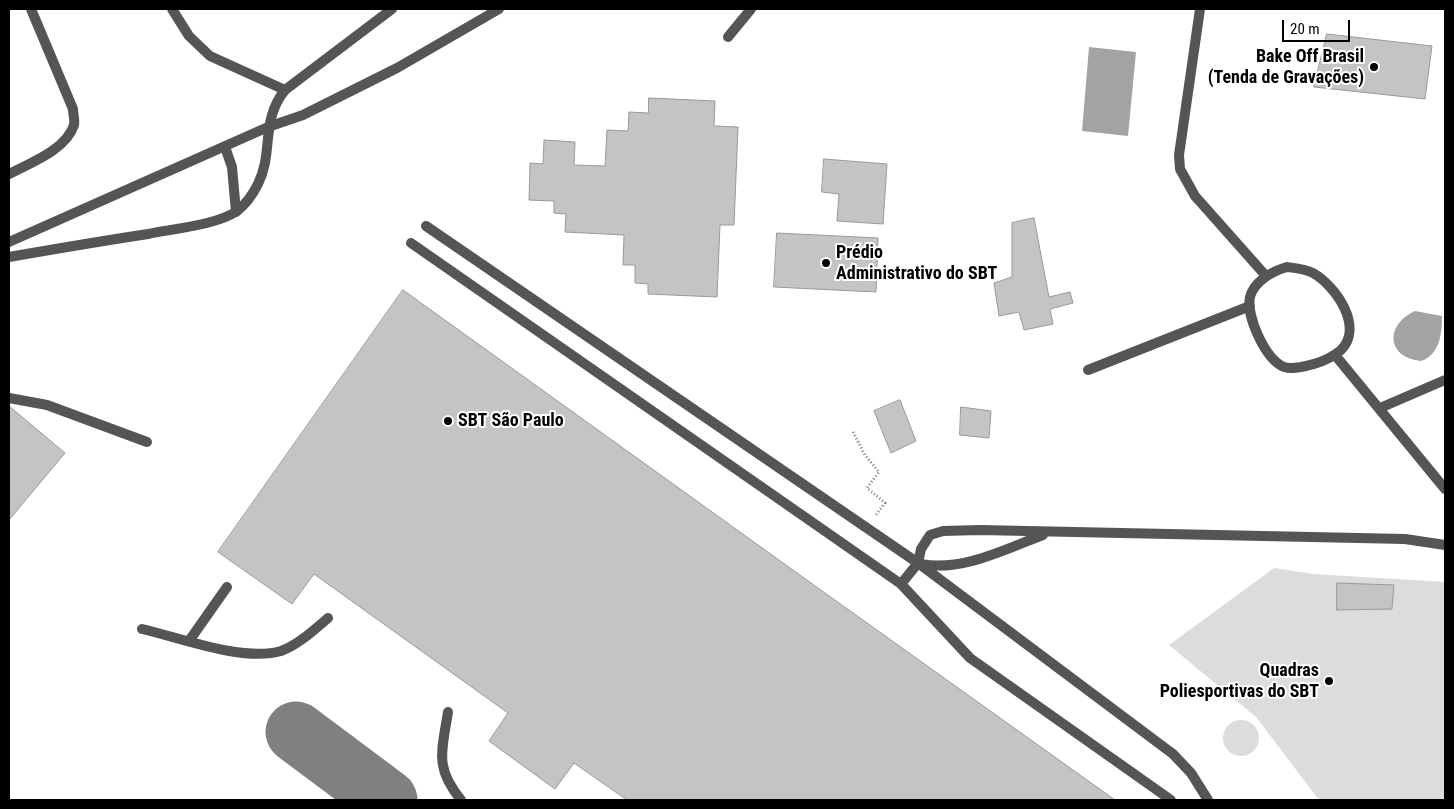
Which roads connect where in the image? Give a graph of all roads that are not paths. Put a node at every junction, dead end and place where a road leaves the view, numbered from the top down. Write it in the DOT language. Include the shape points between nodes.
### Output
graph roads {
  1 [pos="31,9"];
  2 [pos="172,9"];
  3 [pos="392,9"];
  4 [pos="499,9"];
  5 [pos="751,9"];
  6 [pos="1200,9"];
  7 [pos="728,38"];
  8 [pos="284,90"];
  9 [pos="268,128"];
  10 [pos="226,147"];
  11 [pos="9,174"];
  12 [pos="236,212"];
  13 [pos="426,226"];
  14 [pos="9,242"];
  15 [pos="411,243"];
  16 [pos="9,257"];
  17 [pos="1266,276"];
  18 [pos="1250,306"];
  19 [pos="1335,355"];
  20 [pos="1088,370"];
  21 [pos="1445,380"];
  22 [pos="9,398"];
  23 [pos="1380,408"];
  24 [pos="148,442"];
  25 [pos="1445,489"];
  26 [pos="1049,533"];
  27 [pos="1445,545"];
  28 [pos="918,563"];
  29 [pos="901,584"];
  30 [pos="227,587"];
  31 [pos="328,618"];
  32 [pos="142,628"];
  33 [pos="189,641"];
  34 [pos="448,712"];
  35 [pos="461,800"];
  36 [pos="1171,800"];
  37 [pos="1208,800"];
  1 -- 11 [label="street" via="73,109 75,123 60,144"];
  2 -- 8 [label="street" via="189,36 210,56"];
  3 -- 8 [label="street"];
  4 -- 9 [label="street" via="388,72 303,115"];
  5 -- 7 [label="street"];
  6 -- 17 [label="street" via="1179,155 1180,169 1195,196"];
  8 -- 9 [label="street" via="274,103"];
  9 -- 10 [label="street"];
  9 -- 12 [label="street" via="259,183"];
  10 -- 12 [label="street" via="232,167"];
  10 -- 14 [label="street"];
  12 -- 16 [label="street" via="198,225"];
  13 -- 28 [label="street"];
  15 -- 29 [label="street"];
  17 -- 18 [label="street" via="1250,296"];
  17 -- 19 [label="street" via="1287,267 1298,268 1312,272 1335,294 1345,311 1350,330 1346,344"];
  18 -- 19 [label="street" via="1264,348 1283,366 1302,367"];
  18 -- 20 [label="street"];
  19 -- 23 [label="street"];
  21 -- 23 [label="street"];
  22 -- 24 [label="street" via="47,405"];
  23 -- 25 [label="street"];
  26 -- 27 [label="street" via="1405,539"];
  26 -- 28 [label="street" via="975,560 935,567"];
  26 -- 28 [label="street" via="943,532 930,535 920,549"];
  28 -- 29 [label="street"];
  28 -- 37 [label="street" via="1173,754 1191,773"];
  29 -- 36 [label="street" via="970,658"];
  30 -- 33 [label="street"];
  31 -- 33 [label="street" via="308,635 282,650 254,654"];
  32 -- 33 [label="street"];
  34 -- 35 [label="street" via="442,769"];
}
